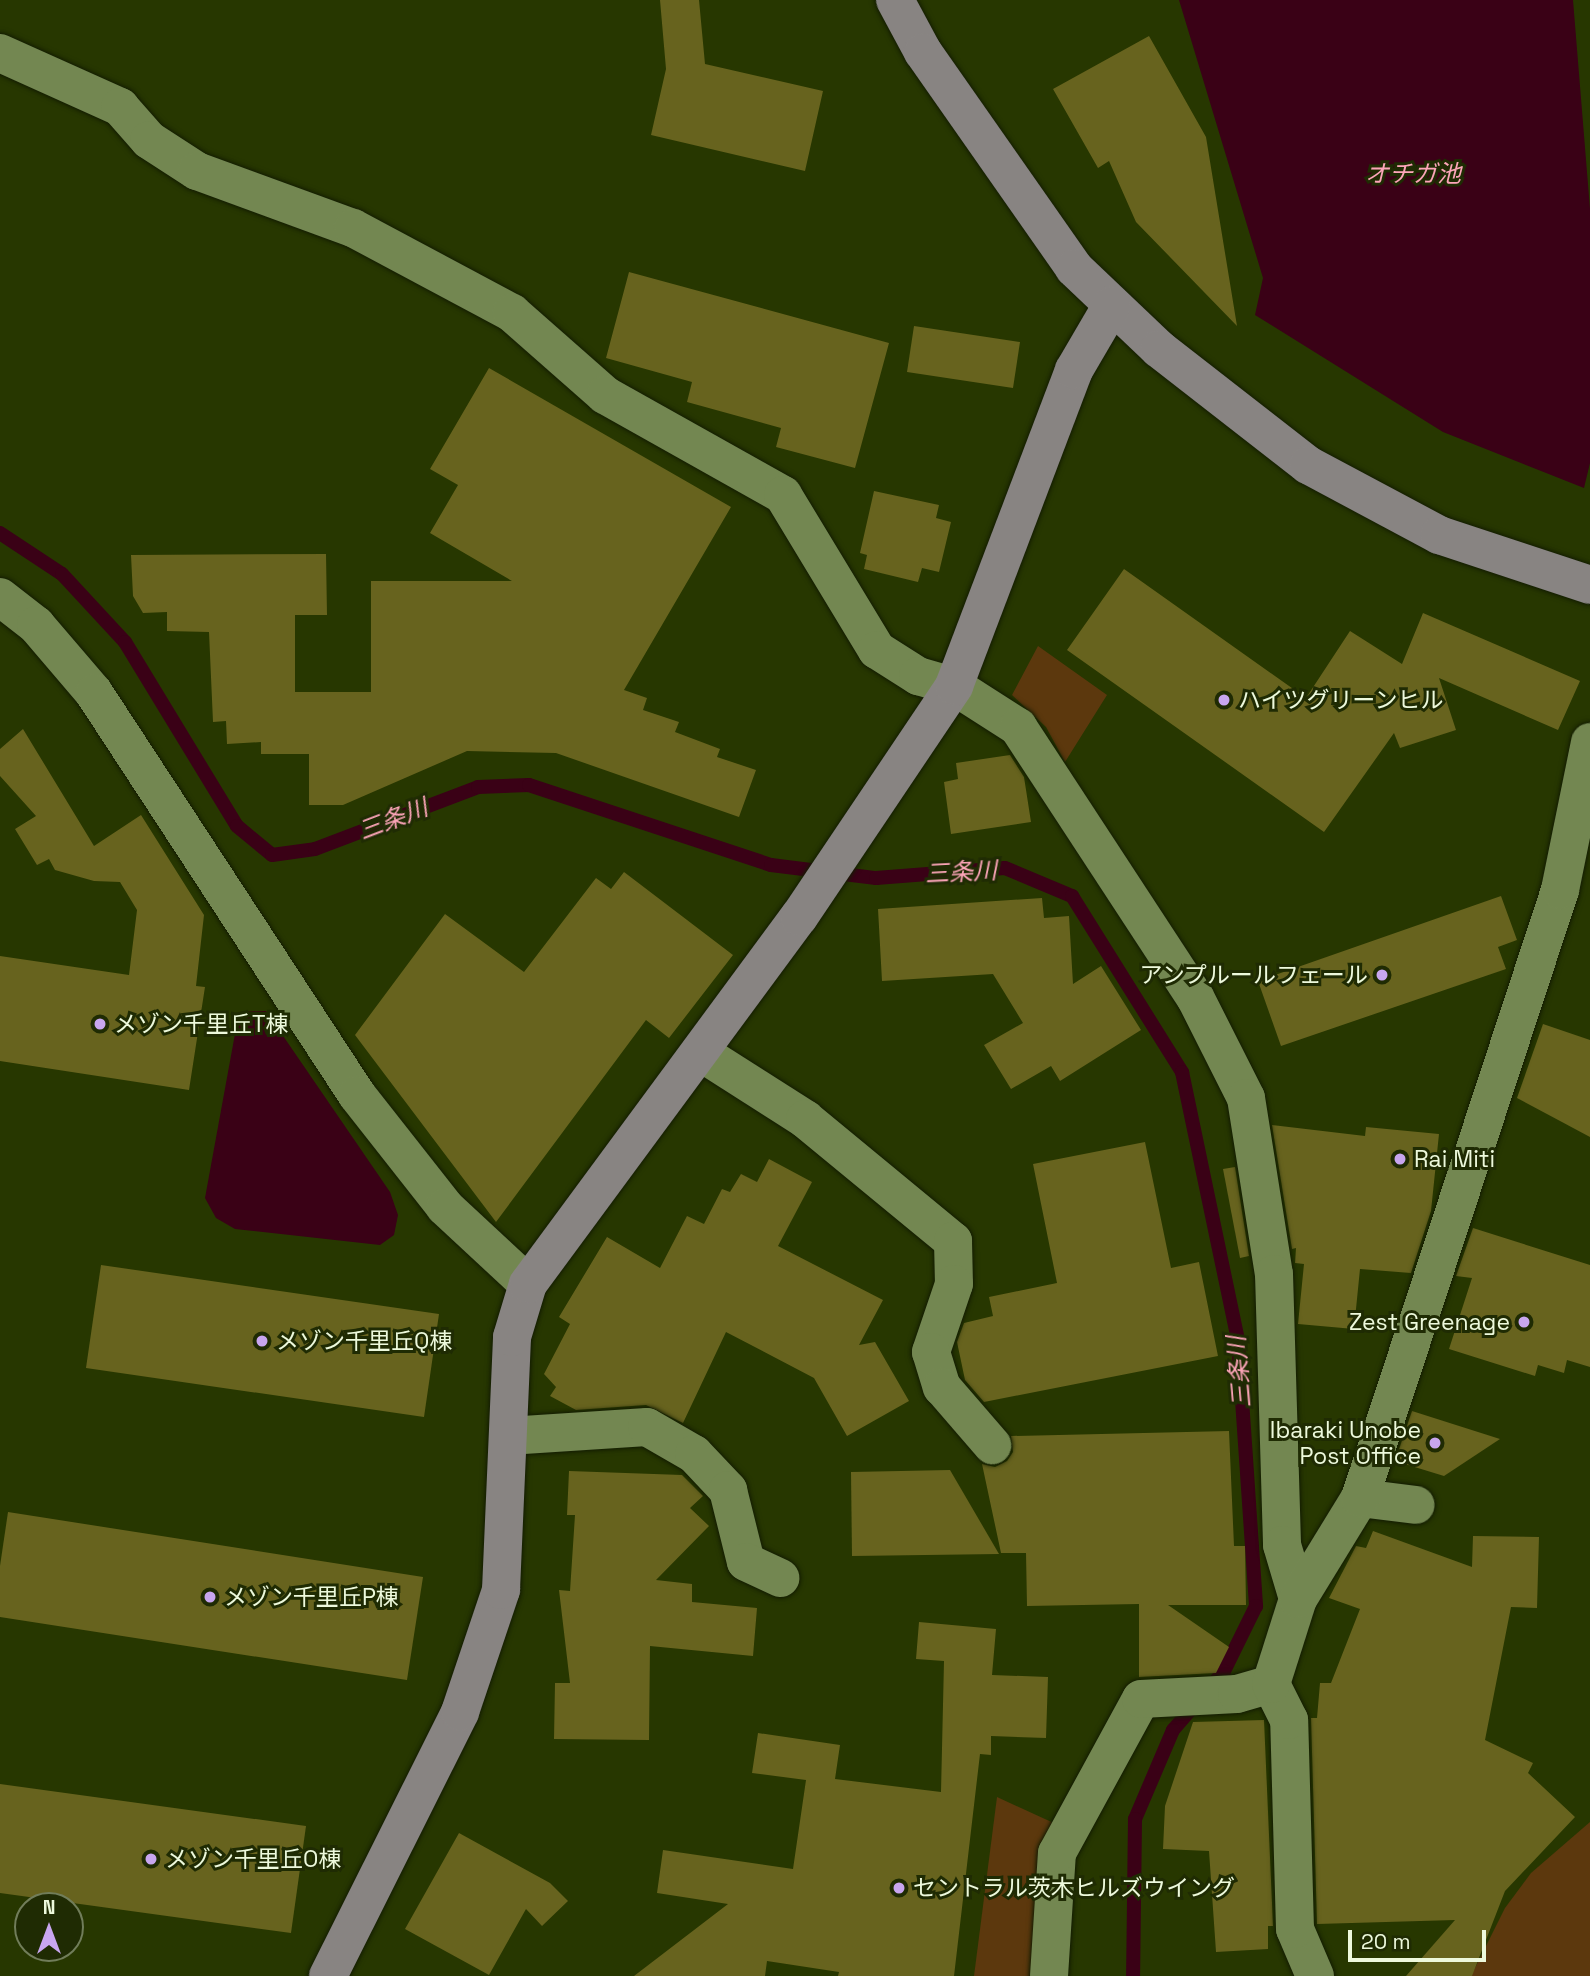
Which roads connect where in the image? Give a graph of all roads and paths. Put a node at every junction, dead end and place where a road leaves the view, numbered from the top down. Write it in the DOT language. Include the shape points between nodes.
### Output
graph roads {
  1 [pos="895,0"];
  2 [pos="0,53"];
  3 [pos="1112,305"];
  4 [pos="1590,585"];
  5 [pos="0,597"];
  6 [pos="954,686"];
  7 [pos="1590,742"];
  8 [pos="700,1052"];
  9 [pos="528,1284"];
  10 [pos="508,1436"];
  11 [pos="992,1445"];
  12 [pos="1360,1498"];
  13 [pos="1416,1505"];
  14 [pos="781,1578"];
  15 [pos="1298,1599"];
  16 [pos="1254,1689"];
  17 [pos="328,1976"];
  18 [pos="1049,1976"];
  19 [pos="1315,1976"];
  1 -- 3 [label="street" via="923,52 1074,268"];
  2 -- 6 [label="street" via="120,107 149,140 197,171 354,228 512,313 605,395 783,495 877,650 918,676"];
  3 -- 4 [label="street" via="1159,349 1308,465 1439,535"];
  3 -- 6 [label="street" via="1074,370"];
  5 -- 9 [label="street" via="36,625 94,693 357,1095 445,1207"];
  6 -- 8 [label="street" via="845,851"];
  6 -- 15 [label="street" via="1018,727 1195,997 1246,1098 1273,1274 1282,1545"];
  7 -- 12 [label="street" via="1560,890"];
  8 -- 9 [label="street"];
  8 -- 11 [label="street" via="805,1119 953,1241 954,1284 931,1352 942,1387"];
  9 -- 10 [label="street" via="512,1337"];
  10 -- 14 [label="street" via="647,1427 694,1454 728,1490 746,1562"];
  10 -- 17 [label="street" via="497,1602 460,1713"];
  12 -- 13 [label="street"];
  12 -- 15 [label="street"];
  15 -- 16 [label="street"];
  16 -- 18 [label="street" via="1141,1699 1057,1853"];
  16 -- 19 [label="street" via="1289,1720 1295,1929"];
}
